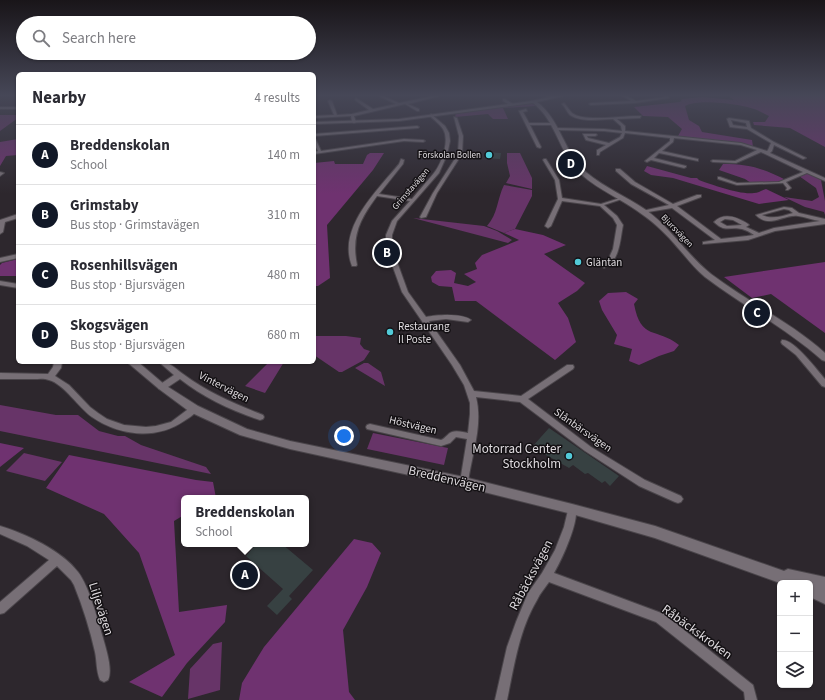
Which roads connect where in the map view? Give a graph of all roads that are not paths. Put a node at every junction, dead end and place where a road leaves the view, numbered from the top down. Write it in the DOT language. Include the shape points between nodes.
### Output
graph roads {
  1 [pos="396,129"];
  2 [pos="445,129"];
  3 [pos="459,129"];
  4 [pos="530,129"];
  5 [pos="555,129"];
  6 [pos="583,129"];
  7 [pos="750,129"];
  8 [pos="623,131"];
  9 [pos="316,135"];
  10 [pos="595,135"];
  11 [pos="672,137"];
  12 [pos="423,141"];
  13 [pos="773,143"];
  14 [pos="316,144"];
  15 [pos="608,144"];
  16 [pos="539,147"];
  17 [pos="761,150"];
  18 [pos="320,152"];
  19 [pos="659,152"];
  20 [pos="316,153"];
  21 [pos="454,153"];
  22 [pos="766,153"];
  23 [pos="460,154"];
  24 [pos="598,154"];
  25 [pos="804,158"];
  26 [pos="402,160"];
  27 [pos="545,160"];
  28 [pos="697,160"];
  29 [pos="713,161"];
  30 [pos="684,167"];
  31 [pos="618,170"];
  32 [pos="806,172"];
  33 [pos="720,178"];
  34 [pos="825,180"];
  35 [pos="784,182"];
  36 [pos="788,189"];
  37 [pos="377,195"];
  38 [pos="699,196"];
  39 [pos="622,198"];
  40 [pos="560,199"];
  41 [pos="412,200"];
  42 [pos="601,205"];
  43 [pos="673,206"];
  44 [pos="644,212"];
  45 [pos="797,214"];
  46 [pos="16,216"];
  47 [pos="423,217"];
  48 [pos="1,219"];
  49 [pos="825,221"];
  50 [pos="548,226"];
  51 [pos="742,227"];
  52 [pos="0,232"];
  53 [pos="759,235"];
  54 [pos="720,241"];
  55 [pos="705,243"];
  56 [pos="16,256"];
  57 [pos="0,260"];
  58 [pos="354,265"];
  59 [pos="604,266"];
  60 [pos="0,283"];
  61 [pos="16,286"];
  62 [pos="424,320"];
  63 [pos="468,320"];
  64 [pos="784,342"];
  65 [pos="825,358"];
  66 [pos="58,364"];
  67 [pos="134,364"];
  68 [pos="165,364"];
  69 [pos="570,367"];
  70 [pos="0,376"];
  71 [pos="179,376"];
  72 [pos="50,377"];
  73 [pos="825,384"];
  74 [pos="162,387"];
  75 [pos="472,394"];
  76 [pos="522,399"];
  77 [pos="194,409"];
  78 [pos="260,417"];
  79 [pos="370,427"];
  80 [pos="472,437"];
  81 [pos="464,482"];
  82 [pos="678,499"];
  83 [pos="572,509"];
  84 [pos="0,530"];
  85 [pos="57,559"];
  86 [pos="775,574"];
  87 [pos="546,576"];
  88 [pos="788,580"];
  89 [pos="825,584"];
  90 [pos="813,591"];
  91 [pos="825,597"];
  92 [pos="0,609"];
  93 [pos="104,676"];
  94 [pos="501,700"];
  95 [pos="752,700"];
  1 -- 9 [label="street"];
  2 -- 41 [label="street, Grimstavägen" via="448,141 447,152 437,172"];
  3 -- 23 [label="street" via="461,136"];
  4 -- 16 [label="street"];
  5 -- 39 [label="street, Bjursvägen" via="572,161 582,173"];
  6 -- 8 [label="street"];
  7 -- 13 [label="street"];
  8 -- 11 [label="street"];
  8 -- 15 [label="street" via="623,136"];
  10 -- 15 [label="street" via="584,134 587,140"];
  11 -- 17 [label="street" via="741,144"];
  11 -- 19 [label="street" via="672,141"];
  12 -- 18 [label="street" via="404,140"];
  13 -- 22 [label="street" via="770,151"];
  13 -- 25 [label="street"];
  14 -- 18 [label="street"];
  15 -- 24 [label="street" via="598,151"];
  17 -- 22 [label="street"];
  17 -- 29 [label="street" via="736,162"];
  18 -- 20 [label="street"];
  19 -- 28 [label="street"];
  19 -- 30 [label="street" via="649,160"];
  21 -- 23 [label="street"];
  22 -- 32 [label="street"];
  23 -- 47 [label="street"];
  26 -- 37 [label="street"];
  27 -- 40 [label="street" via="557,180"];
  31 -- 43 [label="street" via="633,183"];
  32 -- 34 [label="street"];
  32 -- 35 [label="street"];
  33 -- 35 [label="street" via="746,185"];
  35 -- 36 [label="street"];
  37 -- 41 [label="street"];
  37 -- 58 [label="street" via="360,216 353,233 351,250"];
  38 -- 43 [label="street"];
  39 -- 42 [label="street"];
  39 -- 44 [label="street, Bjursvägen"];
  40 -- 42 [label="street"];
  40 -- 50 [label="street"];
  41 -- 62 [label="street, Grimstavägen" via="395,221 389,236 389,248 405,292"];
  42 -- 59 [label="street" via="615,216 620,225 612,259"];
  43 -- 44 [label="street"];
  43 -- 54 [label="street"];
  44 -- 65 [label="street, Bjursvägen" via="670,235 707,275 793,333"];
  45 -- 45 [label="street" via="784,208 758,214 766,219"];
  45 -- 49 [label="street"];
  46 -- 48 [label="street"];
  48 -- 52 [label="street"];
  49 -- 53 [label="street"];
  51 -- 53 [label="street"];
  53 -- 54 [label="street"];
  54 -- 55 [label="street"];
  56 -- 57 [label="street"];
  60 -- 61 [label="street"];
  62 -- 63 [label="street"];
  62 -- 75 [label="street, Grimstavägen" via="463,374"];
  64 -- 73 [label="street" via="798,353"];
  66 -- 72 [label="street"];
  67 -- 74 [label="street, Breddenvägen"];
  68 -- 71 [label="street, Vintervägen"];
  69 -- 76 [label="street"];
  70 -- 72 [label="street"];
  71 -- 74 [label="street"];
  71 -- 78 [label="street, Vintervägen" via="209,394"];
  72 -- 77 [label="street" via="72,391 96,416 112,424 137,431 166,427"];
  74 -- 77 [label="street, Breddenvägen"];
  75 -- 76 [label="street"];
  75 -- 80 [label="street, Grimstavägen"];
  76 -- 82 [label="street, Slånbärsvägen" via="588,449 642,483"];
  77 -- 81 [label="street, Breddenvägen" via="244,432 290,445"];
  79 -- 80 [label="street, Höstvägen" via="441,443 454,434"];
  80 -- 81 [label="street, Grimstavägen"];
  81 -- 83 [label="street, Breddenvägen"];
  83 -- 86 [label="street, Breddenvägen" via="655,532"];
  83 -- 87 [label="street, Råbäcksvägen" via="566,536"];
  84 -- 85 [label="street, Liljevägen"];
  85 -- 92 [label="street"];
  85 -- 93 [label="street, Liljevägen" via="76,577 85,598 102,658"];
  86 -- 88 [label="street, Breddenvägen"];
  86 -- 89 [label="street, Breddenvägen"];
  87 -- 94 [label="street, Råbäcksvägen" via="532,597 516,634"];
  87 -- 95 [label="street, Råbäckskroken" via="660,618 749,689"];
  90 -- 91 [label="street"];
}
